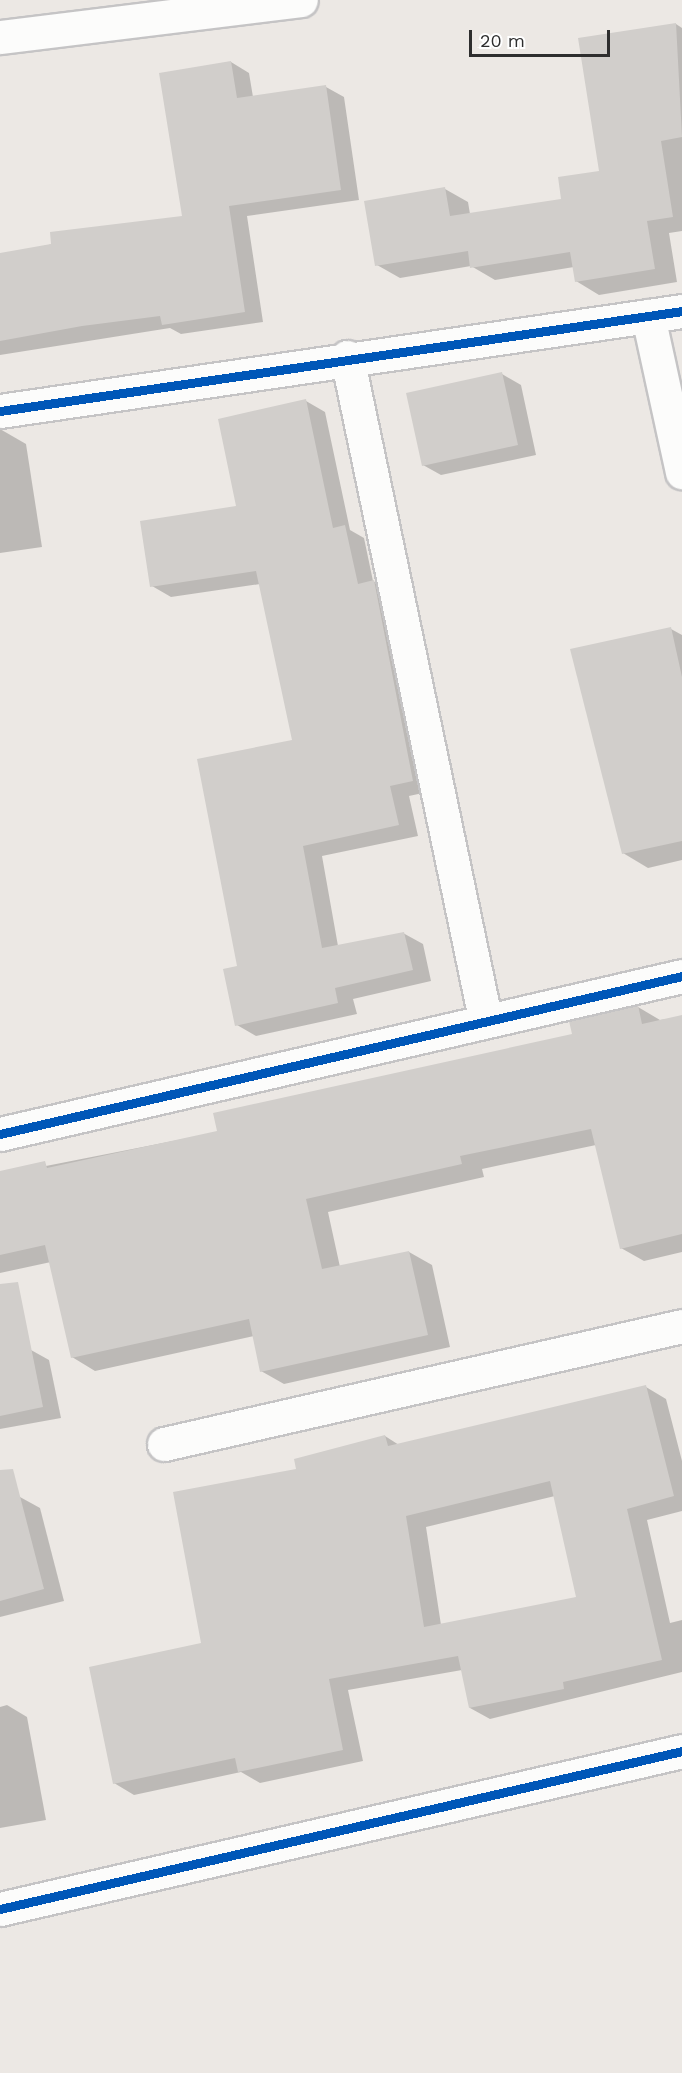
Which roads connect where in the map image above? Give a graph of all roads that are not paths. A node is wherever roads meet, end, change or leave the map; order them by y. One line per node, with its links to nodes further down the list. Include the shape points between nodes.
1 (301, 0): 2 (street)
2 (0, 37)
3 (682, 311): 4 (street)
4 (648, 316): 5 (street); 7 (street)
5 (347, 357): 6 (street); 9 (street)
6 (0, 411)
7 (682, 472)
8 (682, 976): 9 (street)
9 (485, 1018): 10 (street)
10 (0, 1134)
11 (682, 1326): 12 (street)
12 (164, 1444)
13 (682, 1751): 14 (street)
14 (0, 1909)

